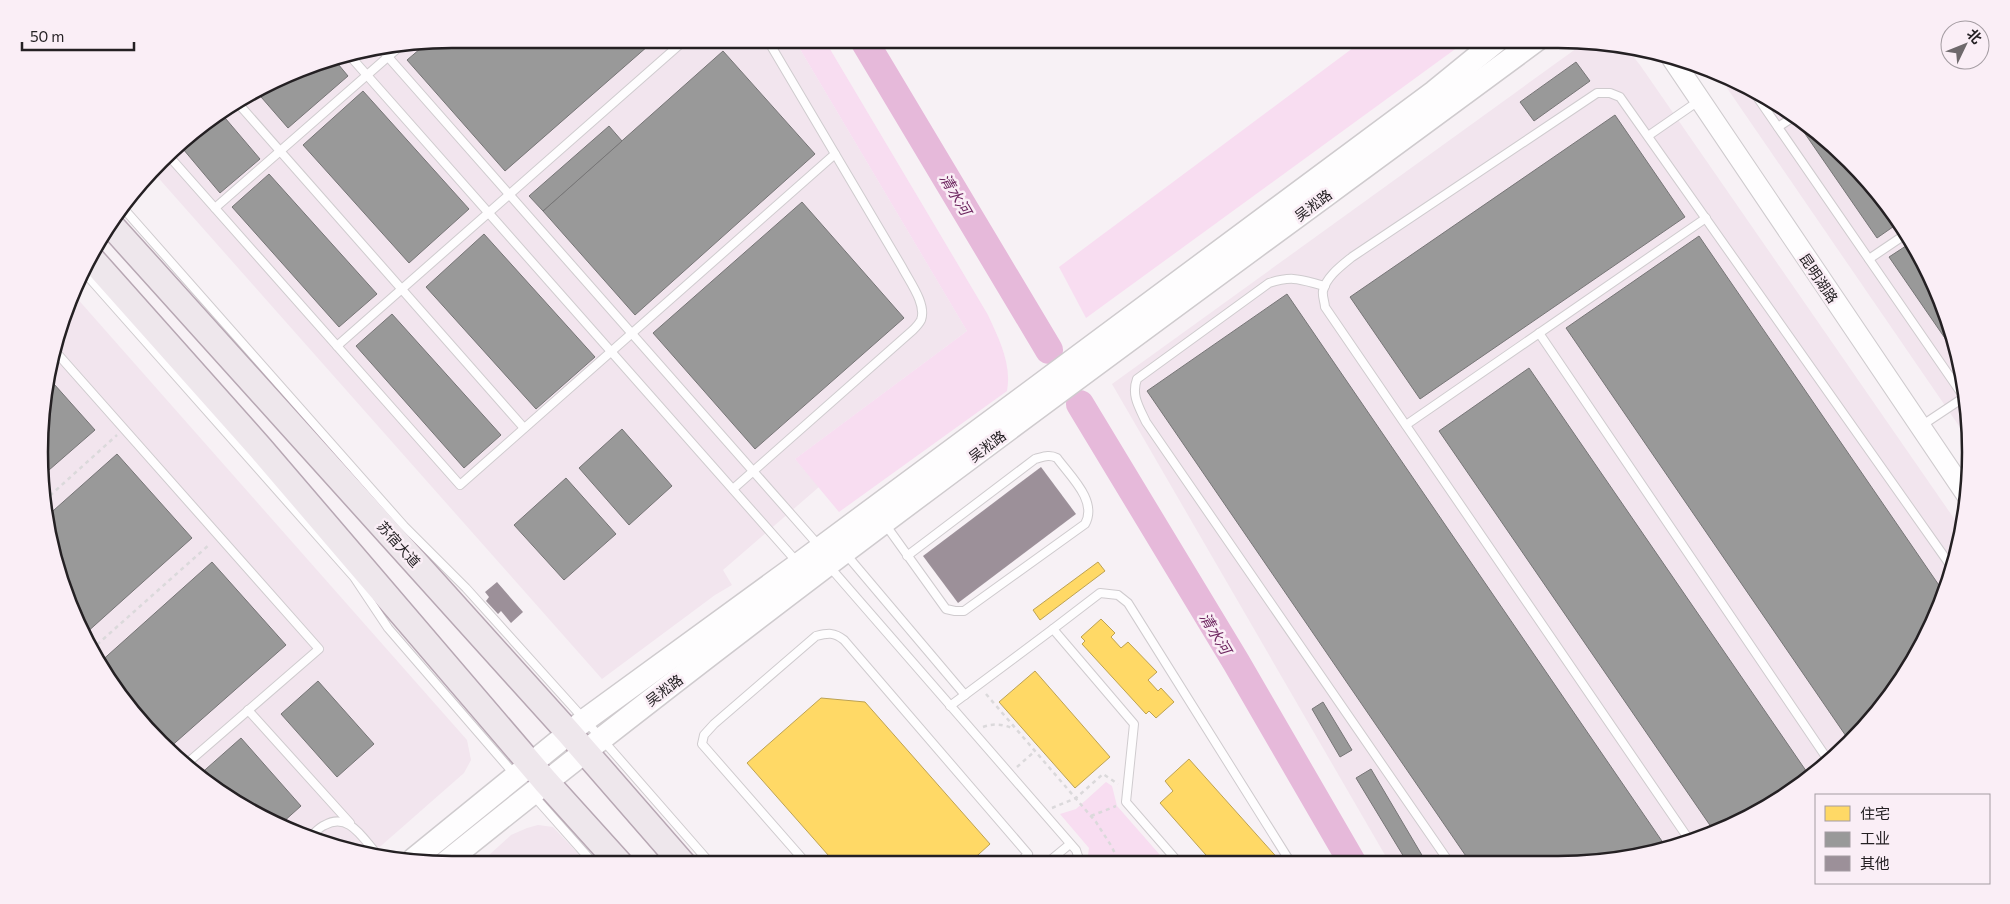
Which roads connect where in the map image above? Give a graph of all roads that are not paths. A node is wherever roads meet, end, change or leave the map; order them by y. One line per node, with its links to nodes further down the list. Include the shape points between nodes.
1 (676, 48): 20 (lane)
2 (772, 48): 18 (lane)
3 (1487, 48): 47 (main road, 吴淞路, via 1434,92)
4 (1526, 48): 45 (main road, 吴淞路)
5 (394, 52): 7 (lane)
6 (385, 53): 7 (lane)
7 (388, 57): 10 (lane); 20 (lane)
8 (353, 60): 10 (lane)
9 (1676, 65): 11 (street, 昆明湖路)
10 (367, 75): 17 (lane); 23 (lane)
11 (1700, 100): 16 (lane); 40 (street, 昆明湖路)
12 (1761, 103): 15 (lane)
13 (241, 107): 17 (lane)
14 (1789, 120): 15 (lane)
15 (1778, 127): 27 (lane)
16 (1648, 136): 24 (lane); 30 (lane, via 1620,97 1596,93 1352,257)
17 (280, 151): 21 (lane); 31 (lane)
18 (835, 154): 32 (lane); 42 (lane, via 920,301 920,322)
19 (172, 160): 21 (lane)
20 (509, 194): 23 (lane); 32 (lane)
21 (215, 208): 34 (lane)
22 (127, 212): 53 (lane, via 404,526 466,588)
23 (489, 213): 31 (lane); 35 (lane)
24 (1706, 218): 33 (lane); 48 (lane)
25 (115, 229): 53 (main road, 苏宿大道)
26 (1901, 238): 27 (lane)
27 (1869, 259): 37 (lane)
28 (95, 263): 56 (main road, via 260,449)
29 (88, 276): 56 (lane, via 354,578 388,628)
30 (1325, 286): 39 (lane, via 1322,292 1326,307); 74 (lane, via 1285,278 1269,283 1137,379 1134,388 1136,401 1151,430)
31 (402, 290): 34 (lane); 41 (lane)
32 (632, 333): 35 (lane); 42 (lane)
33 (1539, 333): 39 (lane); 54 (lane)
34 (337, 346): 41 (lane, via 460,485)
35 (611, 351): 41 (lane); 44 (lane)
36 (59, 356): 52 (lane, via 319,649)
37 (1957, 387)
38 (1959, 402): 40 (lane)
39 (1406, 425): 59 (lane)
40 (1920, 427): 43 (street, 昆明湖路)
41 (524, 428)
42 (754, 471): 44 (lane); 47 (lane)
43 (1961, 487)
44 (733, 489): 47 (lane)
45 (884, 523): 46 (lane); 47 (main road, 吴淞路)
46 (907, 556): 46 (lane, via 946,609 964,611 1085,524 1090,509 1086,498 1057,458 1043,456)
47 (823, 558): 50 (lane); 51 (lane); 53 (main road, 吴淞路)
48 (1947, 562)
49 (1053, 629): 50 (lane); 72 (lane, via 1134,724 1126,802); 73 (lane, via 1100,593 1118,595 1128,603)
50 (965, 695): 51 (lane)
51 (950, 706): 60 (lane)
52 (248, 710): 55 (lane); 57 (lane)
53 (585, 735): 56 (main road, 吴淞路); 66 (main road, 苏宿大道); 67 (lane)
54 (1825, 756)
55 (190, 760)
56 (529, 781): 62 (main road, 吴淞路); 63 (main road, 吴淞路); 64 (lane); 65 (main road)
57 (350, 823): 58 (lane, via 338,821 324,825); 61 (lane)
58 (315, 833)
59 (1686, 836)
60 (1070, 844): 70 (lane); 71 (lane)
61 (372, 849)
62 (419, 855)
63 (452, 856)
64 (588, 856)
65 (612, 856)
66 (678, 856)
67 (703, 856)
68 (800, 856): 69 (lane, via 702,744 704,734 714,724 816,636 828,633 837,634 844,640 1028,854)
69 (1026, 856)
70 (1056, 856)
71 (1078, 856)
72 (1174, 856)
73 (1287, 856)
74 (1445, 856)

